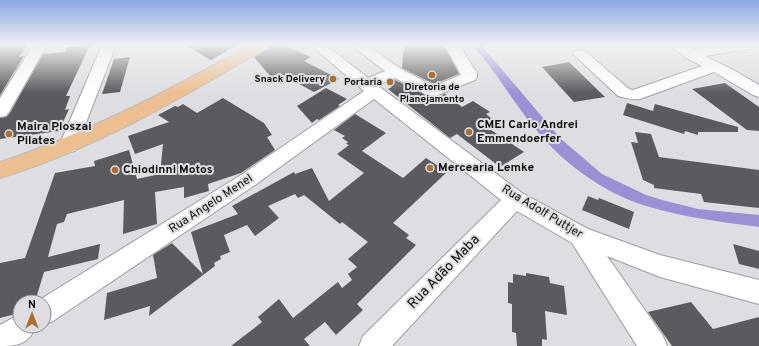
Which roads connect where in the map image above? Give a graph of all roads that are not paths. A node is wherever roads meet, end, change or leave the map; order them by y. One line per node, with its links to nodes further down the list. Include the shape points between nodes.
1 (30, 61): 13 (street)
2 (102, 61): 14 (street)
3 (232, 61): 14 (main road, via 147,109)
4 (338, 61): 11 (street, Rua Adolf Puttjer)
5 (381, 61): 10 (street)
6 (462, 61): 10 (street, via 470,73 469,77 433,92)
7 (588, 61): 9 (street, via 624,93 634,95)
8 (705, 61): 9 (street)
9 (715, 66): 12 (street)
10 (396, 72): 11 (street, Rua Angelo Menel)
11 (370, 88): 16 (street, Rua Adolf Puttjer); 19 (street, Rua Angelo Menel, via 248,180)
12 (759, 92)
13 (0, 112)
14 (68, 146): 15 (main road)
15 (0, 170)
16 (515, 199): 17 (street, Rua Adolf Puttjer); 22 (street, Rua Adão Maba)
17 (580, 236): 18 (street, Rua Adolf Puttjer, via 660,266); 23 (street)
18 (759, 292)
19 (52, 307)
20 (12, 333): 21 (street)
21 (0, 341)
22 (373, 346)
23 (653, 346)

